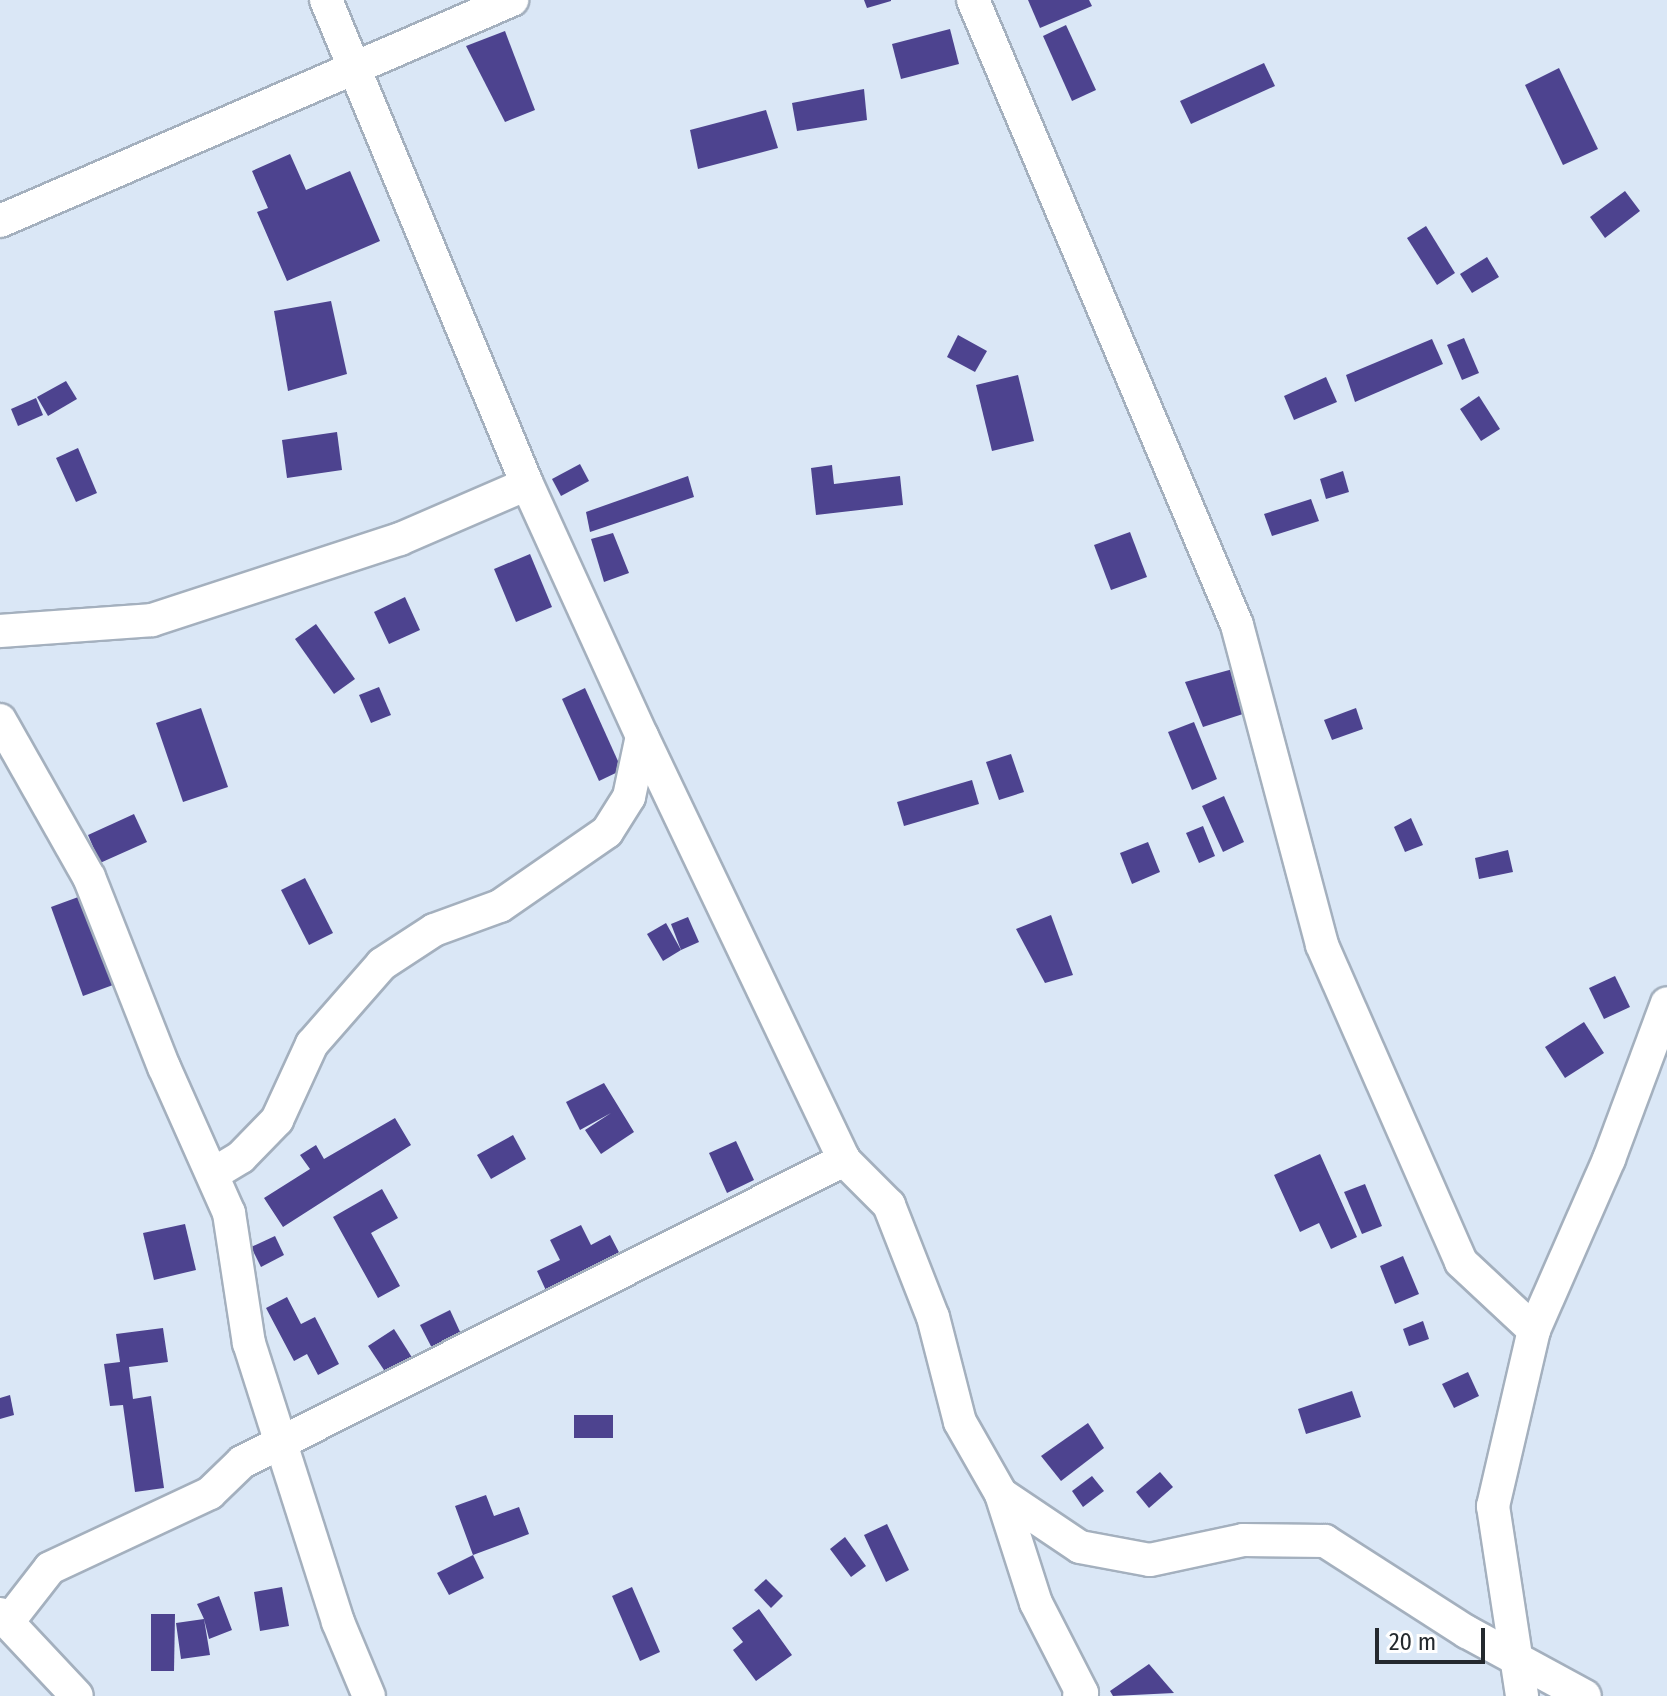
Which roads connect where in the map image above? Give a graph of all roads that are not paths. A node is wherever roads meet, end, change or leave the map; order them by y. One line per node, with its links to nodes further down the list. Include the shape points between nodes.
1 (326, 0): 4 (street)
2 (512, 0): 4 (street)
3 (973, 0): 13 (street, via 1237,625 1322,945 1461,1262)
4 (353, 67): 5 (street); 6 (street)
5 (0, 221)
6 (527, 484): 7 (street, via 400,539 152,620); 9 (street)
7 (0, 631)
8 (0, 720): 12 (street, via 89,877)
9 (642, 736): 11 (street); 12 (street, via 629,797 607,832 500,906 434,930 382,964 312,1044 277,1120 241,1157)
10 (1667, 1003): 13 (street, via 1609,1159)
11 (844, 1160): 14 (street); 15 (street, via 889,1205 933,1317 960,1422)
12 (213, 1174): 14 (street, via 229,1213 249,1343)
13 (1534, 1330): 17 (street, via 1493,1506)
14 (280, 1446): 16 (street, via 242,1462 210,1493 50,1568); 19 (street, via 338,1622)
15 (1001, 1494): 17 (street, via 1080,1547 1150,1560 1243,1540 1325,1541); 20 (street, via 1036,1603)
16 (4, 1618): 18 (street)
17 (1520, 1660): 21 (street); 22 (street)
18 (77, 1696)
19 (369, 1696)
20 (1079, 1696)
21 (1522, 1696)
22 (1585, 1696)

